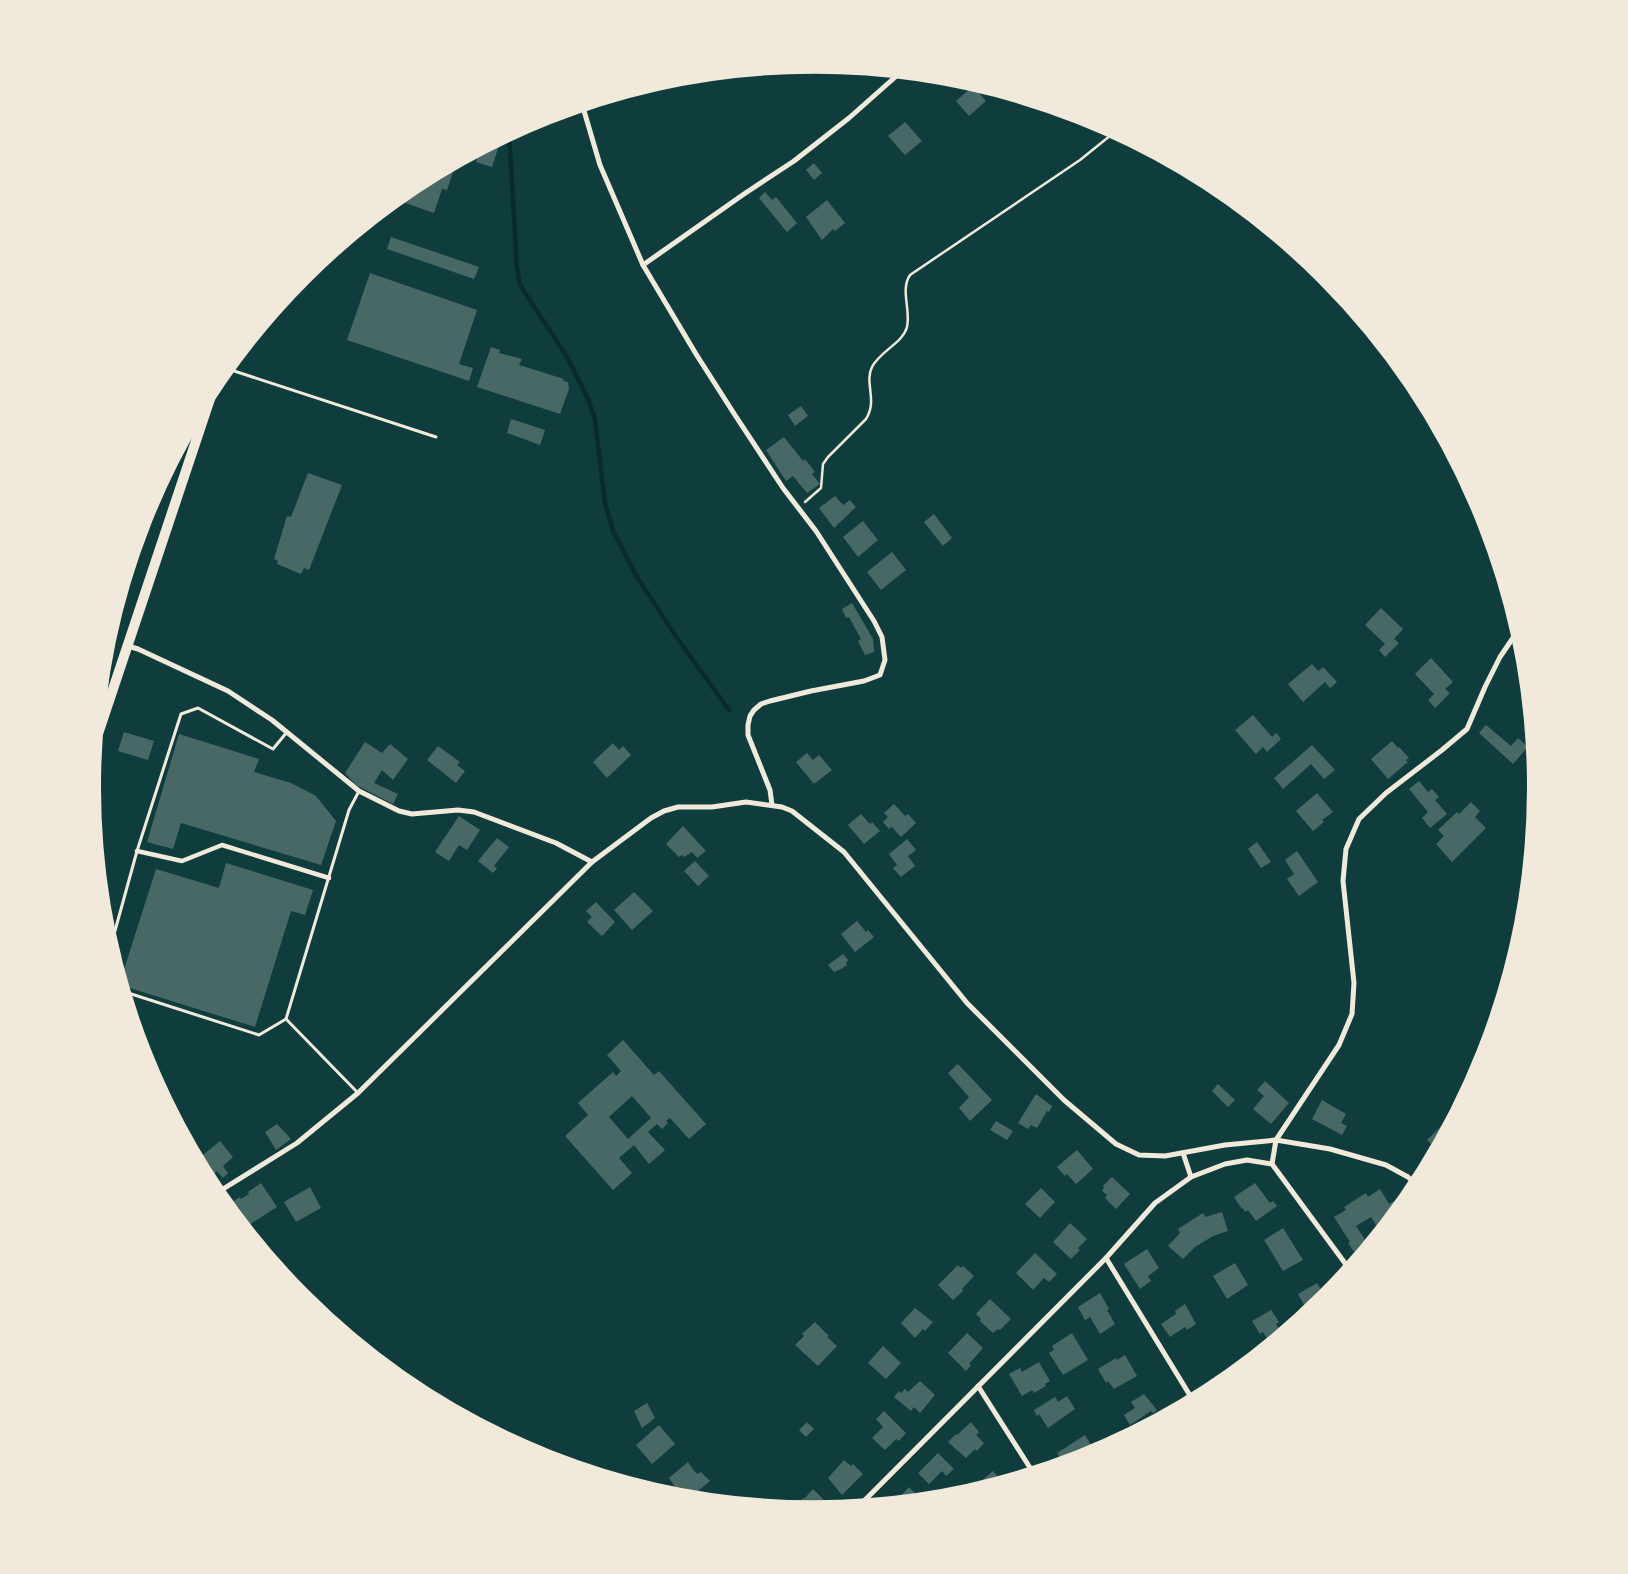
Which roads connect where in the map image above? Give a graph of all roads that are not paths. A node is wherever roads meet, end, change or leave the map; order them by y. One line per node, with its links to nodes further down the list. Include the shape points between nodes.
1 (896, 76): 3 (street, via 794,161)
2 (584, 109): 3 (street, via 600,164)
3 (643, 265): 12 (street, via 701,362 783,488 816,530 882,637 885,660 880,675 864,682 770,701 761,704 750,716 748,735 770,790)
4 (232, 370): 6 (lane)
5 (207, 408): 8 (main road)
6 (436, 437)
7 (1514, 637): 20 (street, via 1485,687 1467,728 1359,819 1346,849 1343,881 1354,983 1352,1014 1339,1045)
8 (128, 646): 9 (main road); 10 (street, via 228,691)
9 (101, 725)
10 (287, 732): 11 (street); 13 (lane, via 273,749 198,708 181,714)
11 (359, 791): 14 (street, via 399,812 474,812 556,843); 15 (lane, via 349,810)
12 (772, 805): 14 (street, via 746,802 664,811); 21 (street, via 792,812 844,852 968,1003 1096,1128 1116,1144 1140,1155)
13 (137, 851): 15 (street, via 182,861 222,844); 16 (lane)
14 (592, 862): 19 (street)
15 (329, 878): 18 (lane)
16 (114, 935)
17 (129, 993): 18 (lane, via 259,1035)
18 (286, 1019): 19 (lane)
19 (358, 1094): 25 (street, via 297,1143)
20 (1276, 1140): 21 (street); 22 (street); 24 (street, via 1330,1149 1386,1165)
21 (1183, 1153): 23 (street)
22 (1272, 1164): 23 (street, via 1247,1160); 27 (street)
23 (1190, 1177): 26 (street, via 1155,1203)
24 (1412, 1180)
25 (222, 1190)
26 (1106, 1258): 28 (street); 29 (street)
27 (1346, 1265)
28 (978, 1386): 30 (street); 31 (street)
29 (1190, 1396)
30 (1031, 1469)
31 (864, 1501)

